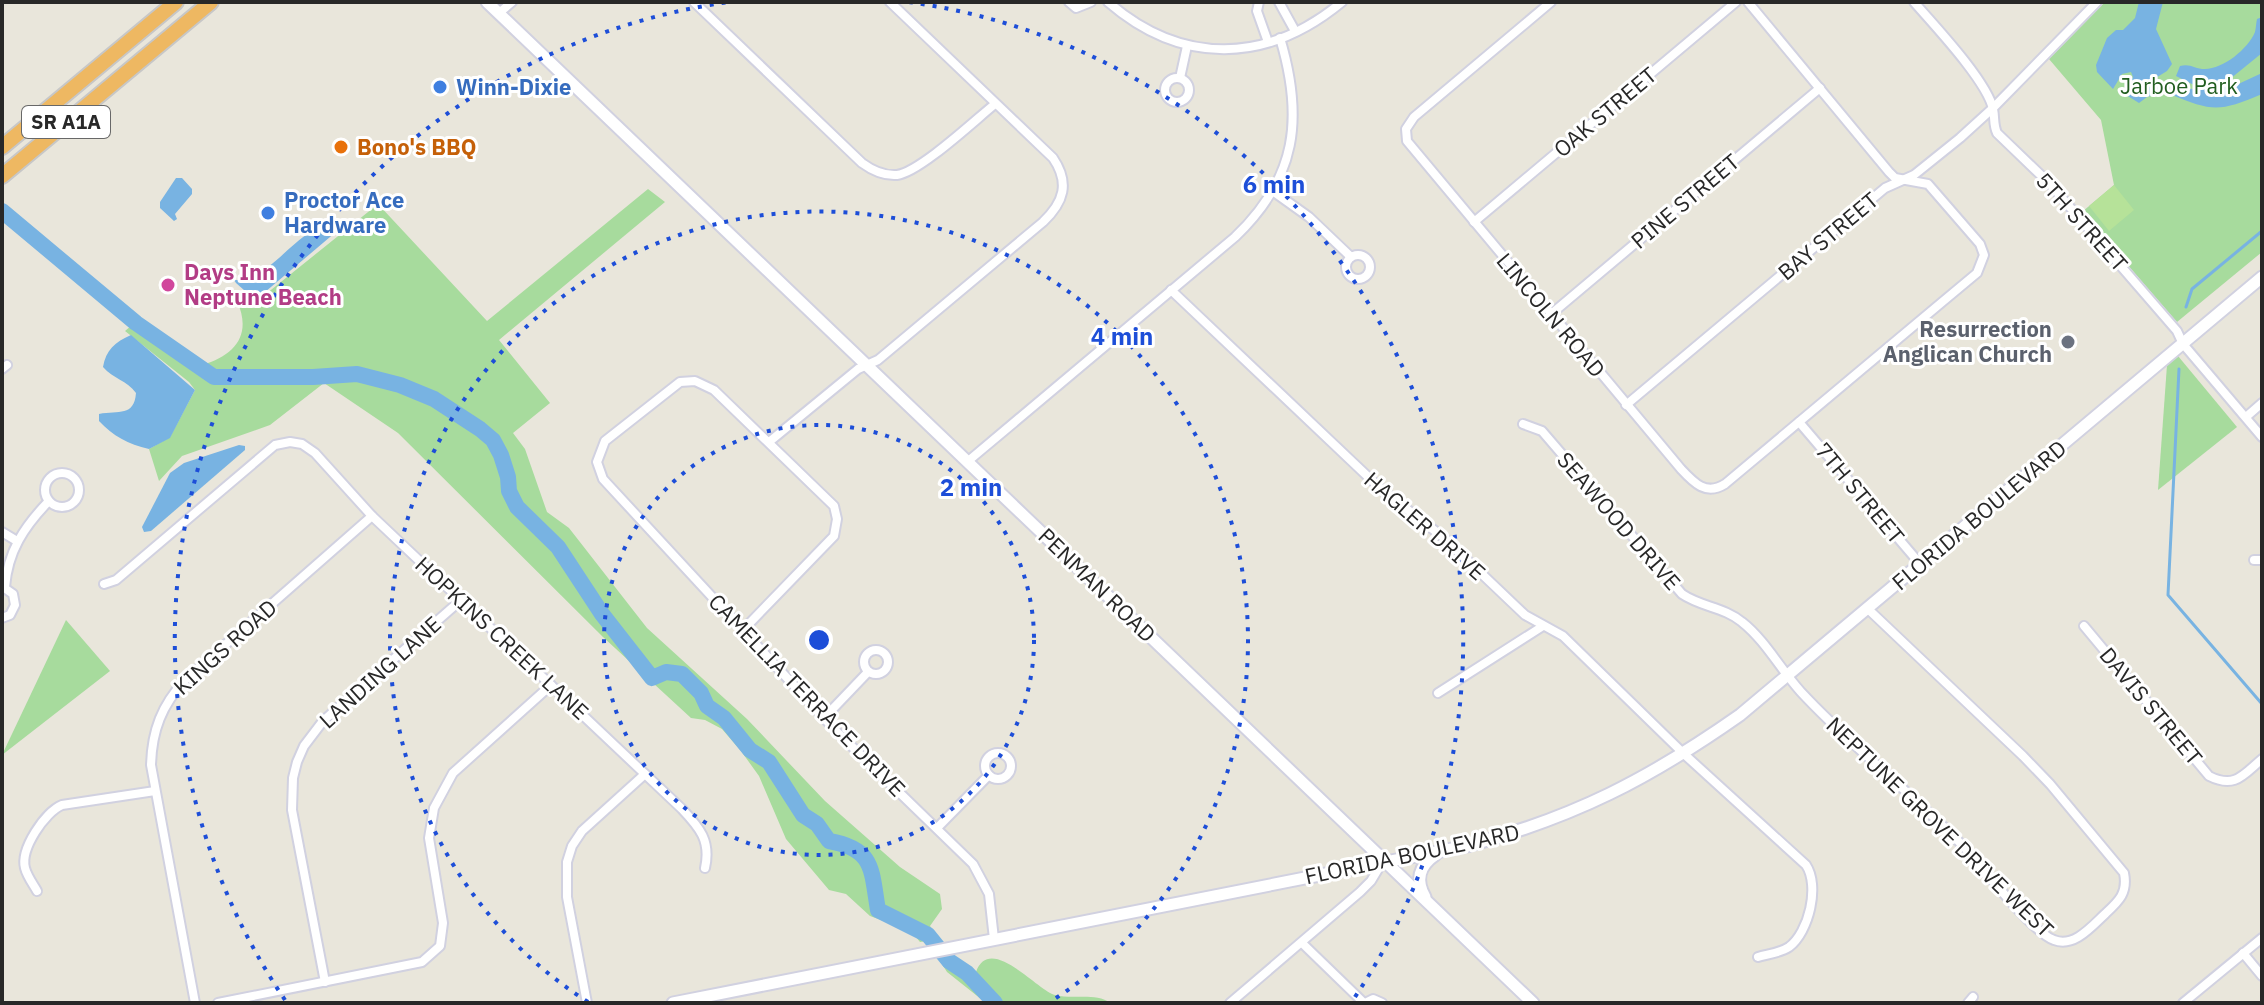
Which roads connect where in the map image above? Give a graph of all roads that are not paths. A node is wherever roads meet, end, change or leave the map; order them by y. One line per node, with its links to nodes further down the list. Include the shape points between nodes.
1 (176, 2): 27 (highway, SR A1A)
2 (211, 2): 28 (highway, SR A1A)
3 (487, 2): 18 (street, PENMAN ROAD)
4 (512, 2): 18 (street)
5 (694, 2): 25 (street, via 862,163 879,173 908,173)
6 (890, 2): 25 (street)
7 (1069, 2): 8 (street, via 1076,8)
8 (1091, 2)
9 (1108, 2): 22 (street, via 1149,32)
10 (1259, 2): 21 (street)
11 (1279, 2): 19 (street)
12 (1342, 2): 19 (street)
13 (1551, 2): 31 (street, LINCOLN ROAD, via 1406,129 1412,149)
14 (1736, 2): 31 (street, OAK STREET)
15 (1748, 2): 24 (street)
16 (2097, 2): 26 (street, BAY STREET)
17 (1917, 3): 26 (street, 5TH STREET, via 1972,71)
18 (499, 13): 37 (street, PENMAN ROAD)
19 (1295, 31): 20 (street)
20 (1280, 38): 21 (street); 30 (street, via 1290,74 1293,117)
21 (1268, 42): 22 (street, via 1222,49)
22 (1187, 46): 23 (street)
23 (1180, 78)
24 (1820, 88): 29 (street, via 1889,172); 35 (street, PINE STREET)
25 (995, 104): 37 (street, via 1053,158 1063,176 1054,211)
26 (1993, 108): 29 (street, BAY STREET); 36 (street, 5TH STREET, via 1997,133 2119,262)
27 (2, 147)
28 (2, 176)
29 (1904, 179): 39 (street, BAY STREET, via 1885,188); 41 (street, via 1928,184 1980,244 1984,255 1977,273)
30 (1274, 192): 32 (street); 34 (street, via 1235,237)
31 (1474, 222): 35 (street, LINCOLN ROAD)
32 (1351, 257)
33 (2262, 277): 36 (street, FLORIDA BOULEVARD)
34 (1171, 290): 45 (street); 56 (street, HAGLER DRIVE, via 1382,490)
35 (1550, 315): 39 (street, LINCOLN ROAD)
36 (2183, 344): 40 (street, 5TH STREET); 50 (street, FLORIDA BOULEVARD)
37 (867, 366): 44 (street); 45 (street, PENMAN ROAD)
38 (2262, 403): 40 (street)
39 (1626, 405): 41 (street, LINCOLN ROAD, via 1696,485 1710,489 1725,484)
40 (2246, 417): 43 (street, 5TH STREET)
41 (1799, 422): 50 (street, 7TH STREET)
42 (1523, 424): 60 (street, SEAWOOD DRIVE, via 1542,431 1682,594 1744,622)
43 (2262, 437)
44 (769, 442): 58 (street, via 836,511 834,536); 58 (street, CAMELLIA TERRACE DRIVE, via 714,390 688,381 673,386 624,423 605,441 597,462 609,487)
45 (967, 462): 71 (street, PENMAN ROAD)
46 (48, 502): 46 (street, via 59,508 72,505 79,483 71,474 58,472 48,478); 49 (street)
47 (372, 516): 51 (street, HOPKINS CREEK LANE, via 315,453 302,444 275,445 116,580); 53 (street, HOPKINS CREEK LANE); 68 (street, KINGS ROAD, via 173,693 155,729)
48 (2, 532): 49 (street)
49 (17, 541): 52 (street)
50 (1921, 565): 54 (street, FLORIDA BOULEVARD)
51 (104, 584)
52 (3, 587): 55 (street, via 13,594 15,605)
53 (461, 600): 61 (street, HOPKINS CREEK LANE); 81 (street, LANDING LANE, via 323,721 297,762 292,810)
54 (1868, 609): 60 (street, FLORIDA BOULEVARD); 60 (street, NEPTUNE GROVE DRIVE WEST, via 2023,756 2124,873 2120,900 2079,937 2051,940 2035,926 1963,847)
55 (2, 618)
56 (1543, 626): 62 (street); 64 (street, HAGLER DRIVE, via 1563,636)
57 (2084, 626): 65 (street, DAVIS STREET, via 2209,776 2231,782)
58 (743, 630): 63 (street, CAMELLIA TERRACE DRIVE)
59 (868, 672): 63 (street)
60 (1788, 676): 64 (street, FLORIDA BOULEVARD)
61 (551, 685): 66 (street, HOPKINS CREEK LANE); 81 (street, via 453,773 434,808 429,838 443,923 440,946 422,962)
62 (1438, 693)
63 (824, 718): 69 (street, CAMELLIA TERRACE DRIVE)
64 (1684, 754): 70 (street, FLORIDA BOULEVARD, via 1580,809); 79 (street, HAGLER DRIVE, via 1811,873 1813,894 1798,938 1781,951)
65 (2262, 759)
66 (645, 774): 72 (street, HOPKINS CREEK LANE, via 705,836); 84 (street, via 582,831 567,862 567,897)
67 (989, 775): 69 (street)
68 (155, 791): 73 (street, via 52,810 25,855 24,868); 82 (street, KINGS ROAD)
69 (938, 827): 76 (street, CAMELLIA TERRACE DRIVE, via 979,872 989,894)
70 (1441, 851): 71 (street, FLORIDA BOULEVARD); 74 (street, via 1419,874 1419,887)
71 (1383, 861): 74 (street, PENMAN ROAD); 76 (street, FLORIDA BOULEVARD); 77 (street, via 1371,881)
72 (705, 868)
73 (37, 891)
74 (1432, 907): 89 (street, PENMAN ROAD)
75 (2262, 938): 78 (street)
76 (994, 939): 85 (street, FLORIDA BOULEVARD)
77 (1302, 943): 86 (street); 87 (street)
78 (2243, 953): 80 (street); 90 (street)
79 (1758, 957)
80 (2262, 976)
81 (325, 982): 83 (street)
82 (195, 1003)
83 (218, 1003)
84 (587, 1003)
85 (673, 1003)
86 (1230, 1003)
87 (1365, 1003): 88 (street)
88 (1382, 1003)
89 (1533, 1003)
90 (2183, 1003)

